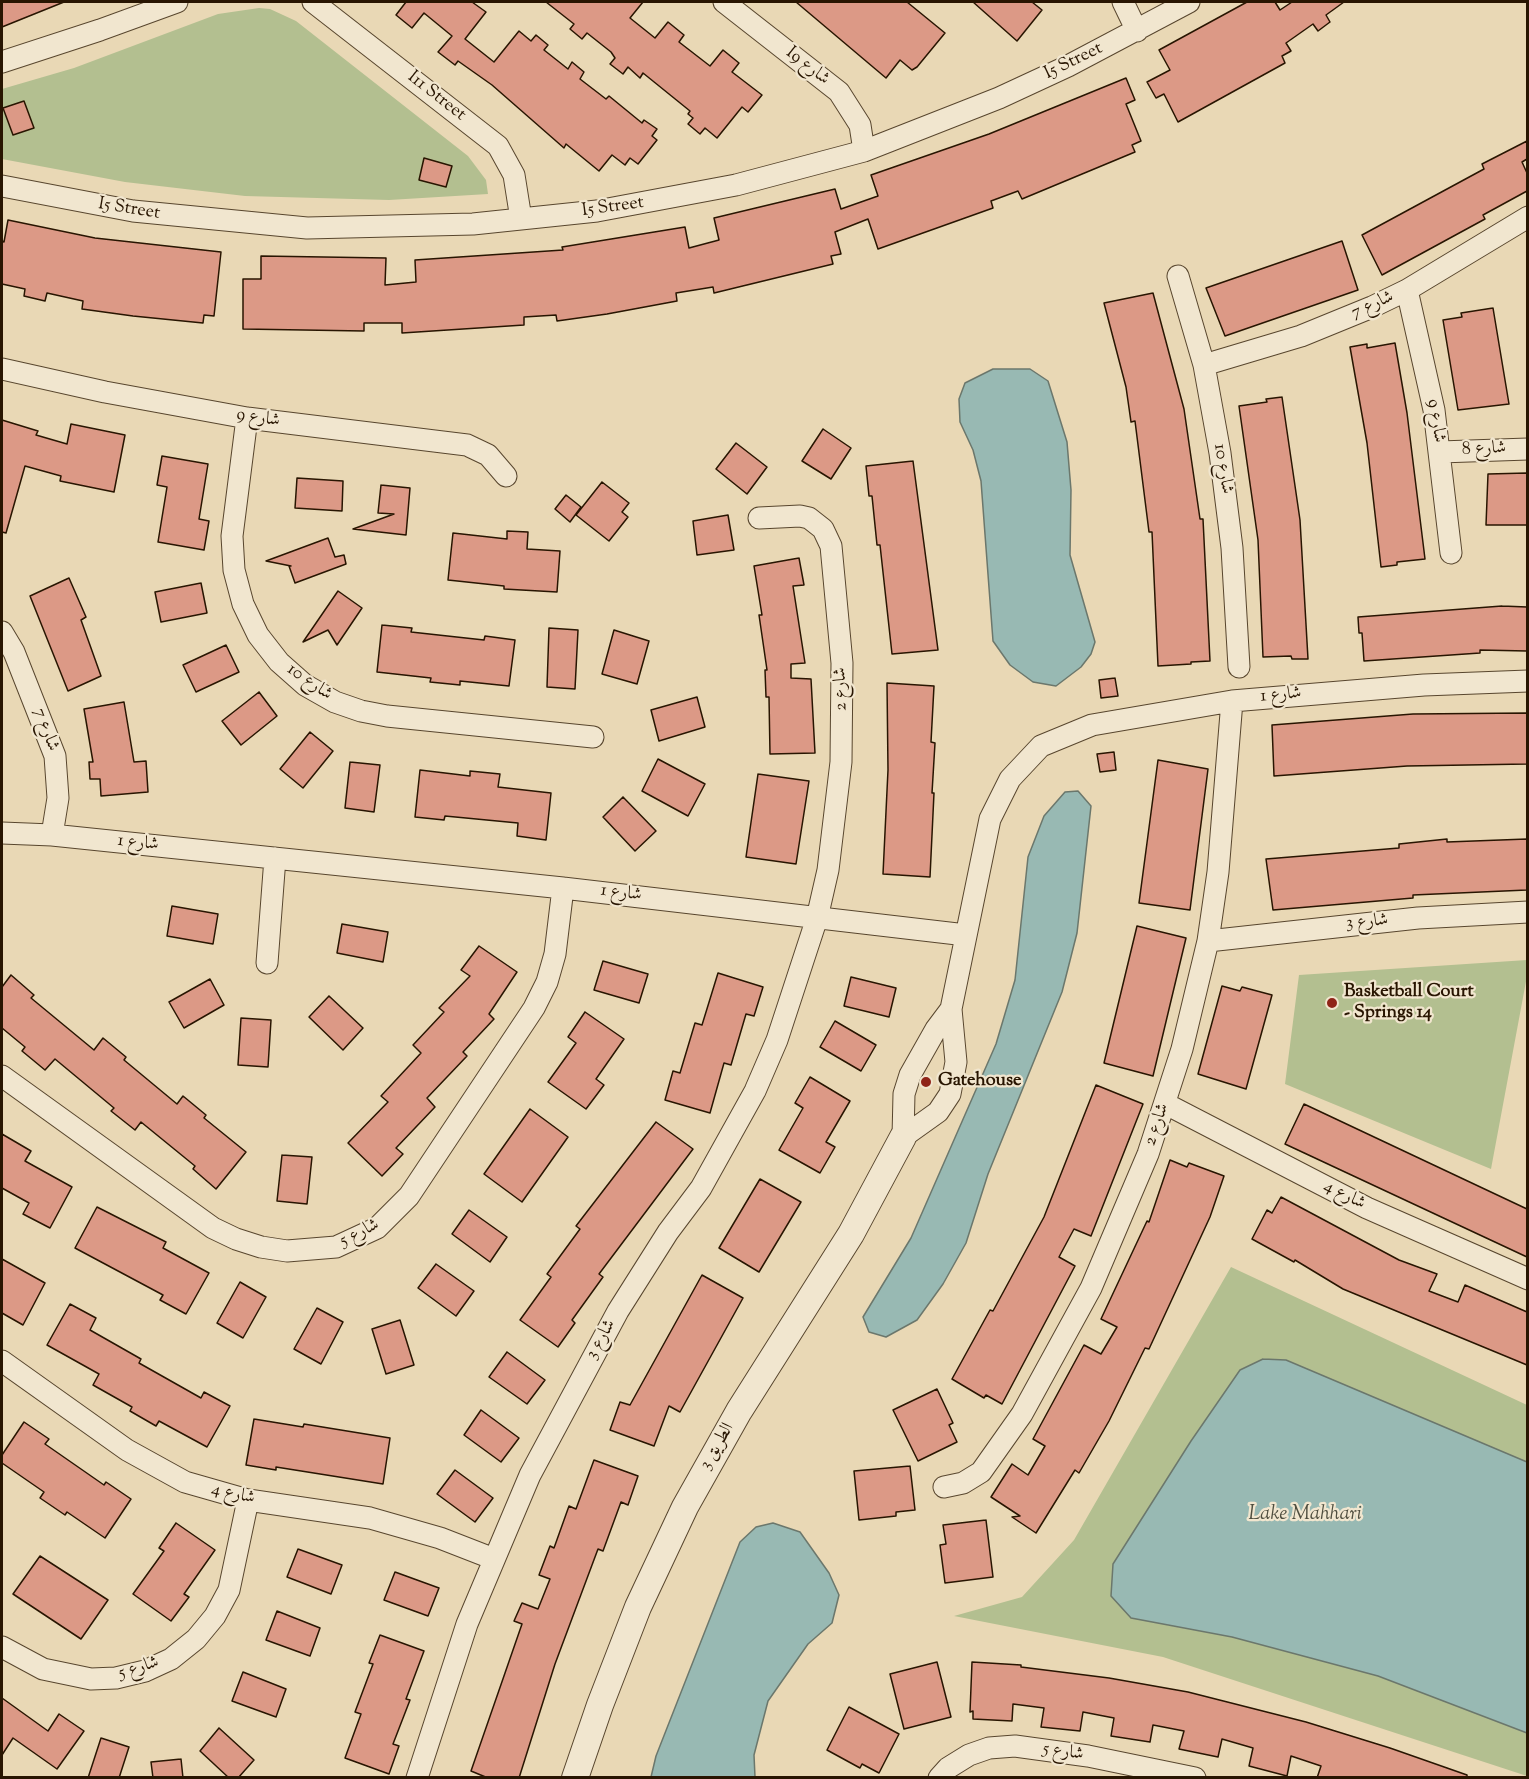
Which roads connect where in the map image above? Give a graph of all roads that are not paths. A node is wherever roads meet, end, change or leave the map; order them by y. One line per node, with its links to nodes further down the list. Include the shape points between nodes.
1 (177, 2): 7 (street)
2 (313, 2): 11 (street, I11 Street, via 498,146 514,175)
3 (724, 2): 8 (street, I9 شارع, via 839,92 860,125)
4 (1123, 2): 6 (street)
5 (1189, 2): 6 (street, I5 Street)
6 (1137, 32): 8 (street, I5 Street, via 999,98)
7 (2, 62)
8 (864, 151): 11 (street, I5 Street, via 667,200)
9 (2, 186): 11 (street, I5 Street, via 133,212 307,228)
10 (1527, 217): 13 (street, شارع 7)
11 (521, 219)
12 (1178, 276): 14 (street, شارع 10)
13 (1407, 290): 14 (street, شارع 7, via 1301,336); 18 (street, شارع 9, via 1427,370)
14 (1204, 364): 23 (street, شارع 10, via 1227,500)
15 (2, 369): 16 (street, شارع 9)
16 (247, 418): 19 (street, شارع 9, via 467,446 488,455); 26 (street, شارع 10, via 232,536 234,570 243,604 258,635 279,662 305,685 361,711)
17 (1527, 449): 18 (street, شارع 8)
18 (1440, 452): 21 (street, شارع 9)
19 (506, 476)
20 (759, 518): 32 (street, شارع 2, via 809,518 823,529 831,546 842,672 841,762 833,841)
21 (1451, 553)
22 (2, 632): 28 (street, شارع 7, via 14,652 55,756 58,798)
23 (1239, 667)
24 (1527, 681): 25 (street, شارع 1)
25 (1232, 701): 33 (street, شارع 1, via 1092,725 1041,746 1010,778 994,808); 34 (street, شارع 2, via 1218,872)
26 (593, 737)
27 (2, 832): 28 (street, شارع 1)
28 (52, 835): 29 (street, شارع 1)
29 (274, 858): 30 (street, شارع 1); 35 (street)
30 (563, 888): 32 (street, شارع 1); 37 (street, شارع 5, via 555,954 534,1008 409,1196 377,1228 336,1247 287,1251 261,1247 213,1228)
31 (1527, 912): 34 (street, شارع 3, via 1418,918)
32 (817, 918): 33 (street, شارع 1); 44 (street, شارع 3, via 777,1040 755,1091 724,1150 618,1311 572,1392)
33 (966, 935): 36 (street)
34 (1208, 940): 38 (street, شارع 2)
35 (267, 963)
36 (951, 1009): 39 (street, 3 الطريق, via 910,1075 904,1094); 39 (street, 3 الطريق, via 956,1062 950,1094 938,1112)
37 (2, 1076)
38 (1166, 1104): 40 (street, شارع 4, via 1367,1208); 42 (street, شارع 2, via 1111,1246 1047,1372 989,1464 972,1478)
39 (903, 1137): 47 (street, 3 الطريق, via 851,1234 751,1391 685,1507 638,1607)
40 (1527, 1279)
41 (2, 1361): 43 (street, شارع 4, via 155,1468 206,1489)
42 (944, 1487)
43 (248, 1500): 44 (street, شارع 4, via 370,1518); 45 (street, شارع 5, via 229,1590 196,1639 171,1659 145,1671 91,1679 43,1669)
44 (494, 1559): 46 (street, شارع 3, via 445,1687)
45 (2, 1647)
46 (417, 1778)
47 (575, 1778)
48 (939, 1778): 49 (street, شارع 5, via 969,1755 988,1748 1016,1746)
49 (1195, 1778)

